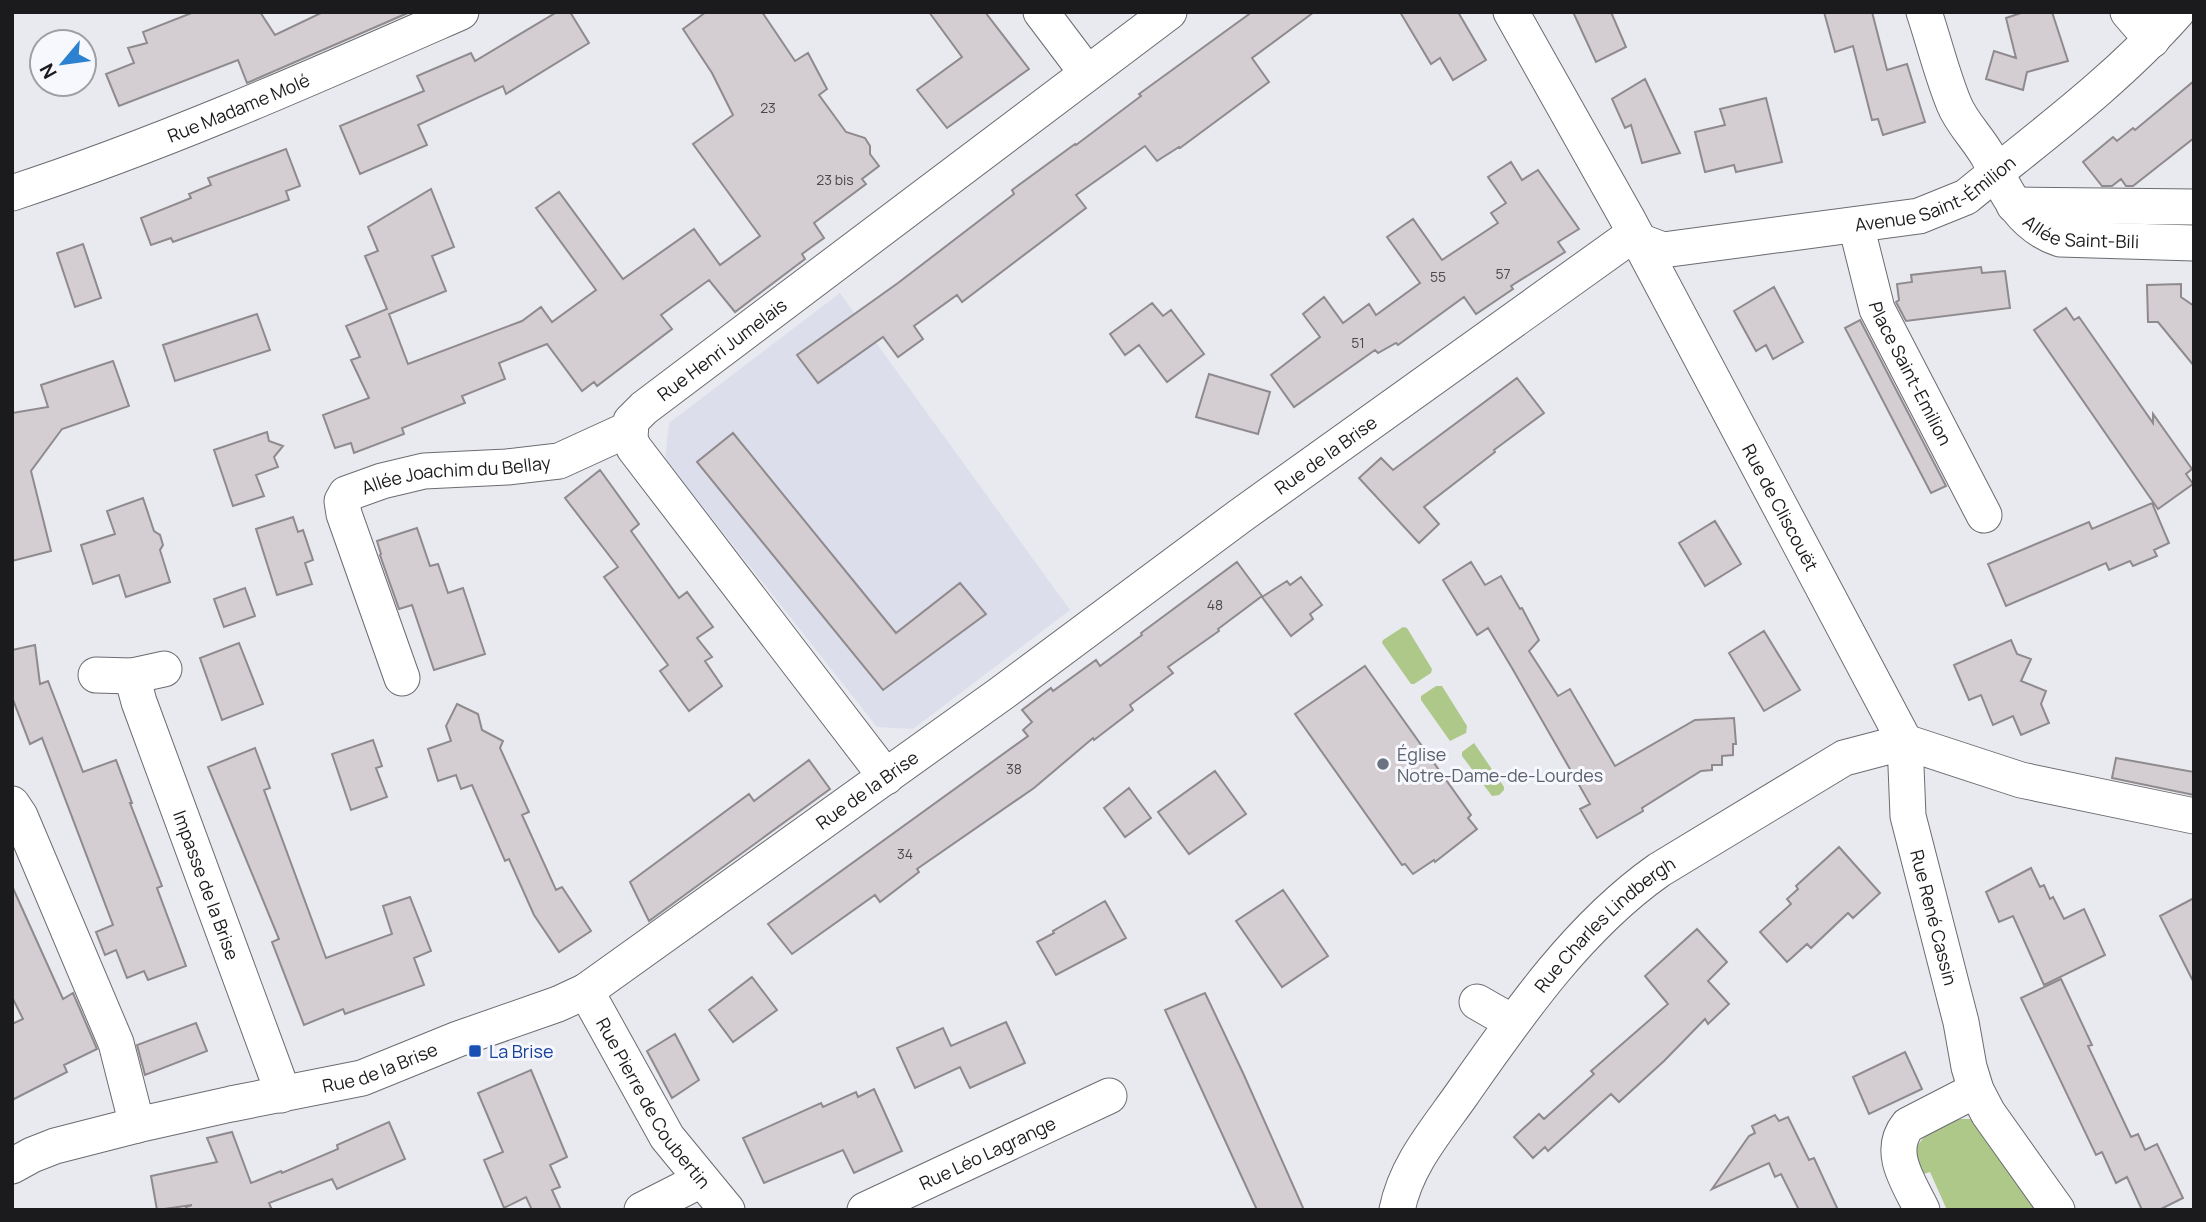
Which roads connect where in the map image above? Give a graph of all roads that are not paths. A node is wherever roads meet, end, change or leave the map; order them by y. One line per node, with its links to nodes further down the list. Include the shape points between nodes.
1 (461, 12): 11 (street, Rue Madame Molé, via 284,89)
2 (1041, 12): 9 (street)
3 (1168, 12): 9 (street, Rue Henri Jumelais)
4 (1511, 12): 15 (street, Rue de Cliscouët)
5 (1924, 12): 10 (street, Allée Saint-Bili, via 1954,105)
6 (2128, 12): 8 (street)
7 (2177, 12): 8 (street, Avenue Saint-Émilion)
8 (2152, 40): 10 (street, Avenue Saint-Émilion)
9 (1087, 73): 17 (street, Rue Henri Jumelais, via 644,408)
10 (1995, 173): 12 (street, Allée Saint-Bili); 14 (street, Avenue Saint-Émilion, via 1966,197 1919,216)
11 (12, 193)
12 (2014, 205): 13 (street); 16 (street, Allée Saint-Bili, via 2031,225 2060,239)
13 (2194, 207)
14 (1856, 225): 15 (street, Avenue Saint-Émilion, via 1663,250); 18 (street, Place Saint-Emilion, via 1877,309)
15 (1639, 241): 21 (street, Rue de Cliscouët); 22 (street, Rue de la Brise, via 1614,248 1319,473)
16 (2194, 243)
17 (629, 429): 20 (street, Allée Joachim du Bellay, via 559,461 424,471 346,494 344,514); 22 (street, via 644,461)
18 (1984, 515)
19 (96, 675): 29 (street, Impasse de la Brise, via 148,673 139,702)
20 (402, 678)
21 (1905, 742): 24 (street, via 2021,780); 27 (street, Rue Charles Lindbergh, via 1844,758 1631,890 1598,920); 28 (street, Rue René Cassin, via 1908,816)
22 (886, 777): 25 (street, Rue de la Brise)
23 (12, 804): 31 (street, via 116,1043)
24 (2194, 816)
25 (586, 992): 29 (street, Rue de la Brise, via 362,1078); 33 (street, Rue Pierre de Coubertin, via 667,1137)
26 (1477, 1002): 27 (street)
27 (1512, 1022): 37 (street, Rue Charles Lindbergh, via 1406,1175)
28 (1976, 1090): 38 (street, via 1908,1125 1900,1134 1901,1166); 39 (street, Rue René Cassin)
29 (281, 1095): 31 (street, Rue de la Brise)
30 (1109, 1096): 36 (street, Rue Léo Lagrange)
31 (136, 1125): 32 (street, Rue de la Brise, via 55,1146)
32 (12, 1166)
33 (701, 1180): 34 (street); 35 (street, Rue Pierre de Coubertin)
34 (642, 1210)
35 (727, 1210)
36 (865, 1210)
37 (1398, 1210)
38 (1922, 1210)
39 (2057, 1210)

